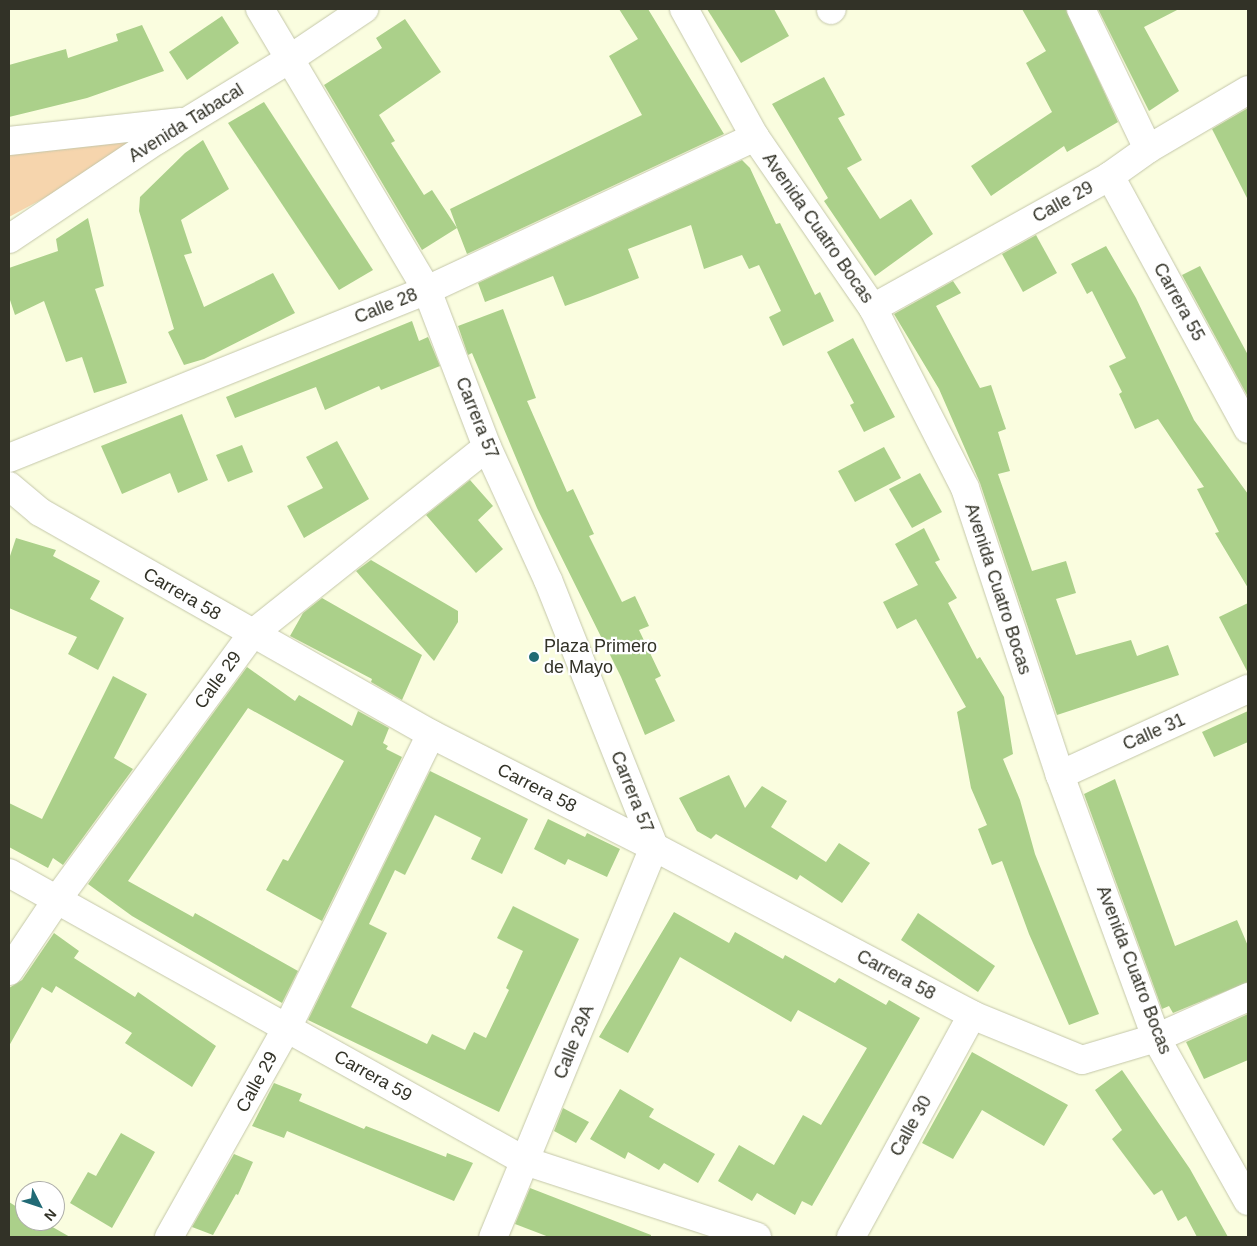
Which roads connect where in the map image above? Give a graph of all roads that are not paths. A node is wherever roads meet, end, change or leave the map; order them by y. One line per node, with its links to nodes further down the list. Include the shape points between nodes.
1 (260, 9): 5 (street, Carrera 57)
2 (364, 9): 5 (street, Avenida Tabacal)
3 (684, 9): 8 (street, Avenida Cuatro Bocas)
4 (1081, 9): 10 (street)
5 (288, 60): 7 (street, Avenida Tabacal); 13 (street, Carrera 57)
6 (1248, 90): 10 (street, Calle 29)
7 (188, 121): 9 (street); 12 (street, Avenida Tabacal)
8 (755, 137): 13 (street, Calle 28); 14 (street, Avenida Cuatro Bocas)
9 (9, 140)
10 (1148, 149): 11 (street, Calle 29)
11 (1110, 176): 14 (street, Calle 29); 15 (street, Carrera 55)
12 (9, 239)
13 (427, 290): 16 (street, Carrera 57); 17 (street, Calle 28)
14 (873, 308): 22 (street, Avenida Cuatro Bocas, via 965,488)
15 (1248, 429)
16 (487, 447): 19 (street, Calle 29); 23 (street, Carrera 57, via 548,580)
17 (9, 458)
18 (9, 486): 19 (street, Carrera 58, via 40,512)
19 (252, 634): 21 (street, Carrera 58); 25 (street, Calle 29)
20 (1248, 689): 22 (street, Calle 31)
21 (431, 734): 23 (street, Carrera 58); 29 (street, Calle 29)
22 (1060, 775): 30 (street, Avenida Cuatro Bocas)
23 (654, 847): 28 (street, Carrera 58); 31 (street, Calle 29A)
24 (9, 872): 25 (street, Carrera 59)
25 (56, 901): 26 (street, Calle 29); 29 (street, Carrera 59)
26 (9, 971)
27 (1248, 997): 30 (street)
28 (972, 1015): 30 (street, Carrera 58, via 1082,1060); 36 (street, Calle 30)
29 (287, 1028): 31 (street, Carrera 59); 33 (street, Calle 29)
30 (1156, 1038): 32 (street, Avenida Cuatro Bocas)
31 (526, 1161): 34 (street, Calle 29A); 35 (street, Carrera 59)
32 (1248, 1201)
33 (169, 1237)
34 (493, 1237)
35 (756, 1237)
36 (851, 1237)

